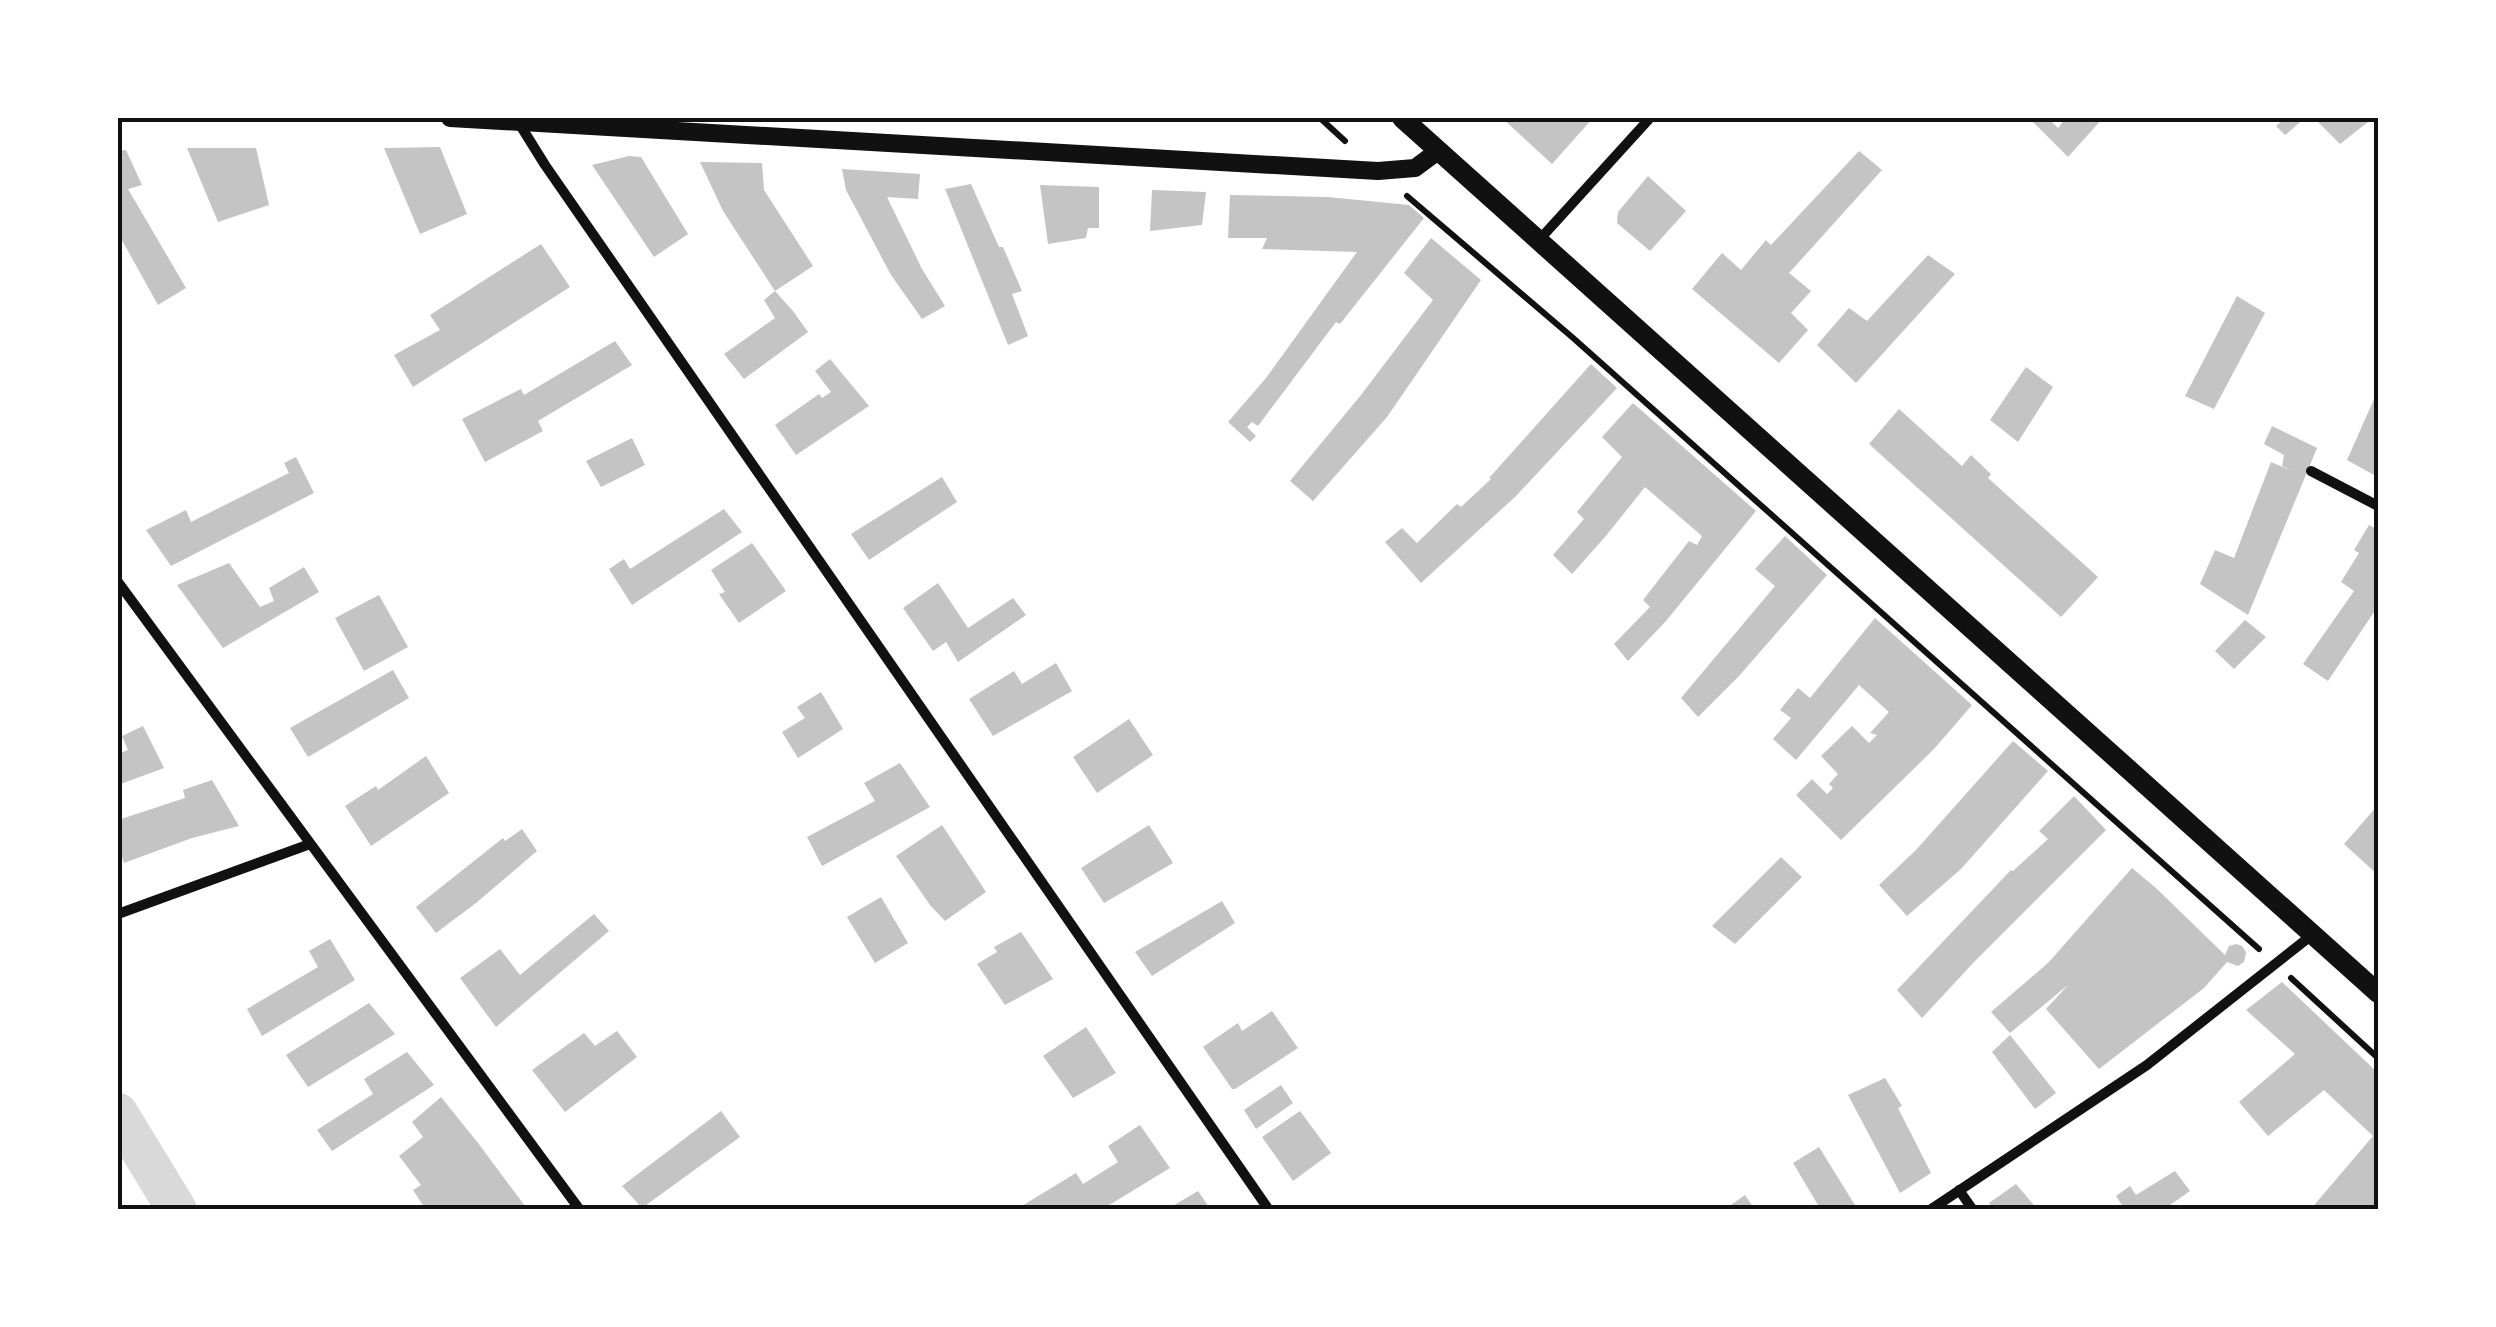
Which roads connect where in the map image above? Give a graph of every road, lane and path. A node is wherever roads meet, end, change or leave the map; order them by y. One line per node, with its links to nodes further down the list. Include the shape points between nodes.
1 (450, 118): 5 (street)
2 (1320, 118): 7 (path)
3 (1402, 118): 6 (main road)
4 (1650, 118): 8 (street)
5 (517, 120): 7 (street); 20 (street)
6 (1438, 151): 7 (street, via 1415,168); 8 (main road)
7 (1378, 171): 15 (path)
8 (1540, 239): 14 (main road)
9 (2312, 471): 10 (street)
10 (2378, 506)
11 (118, 582): 12 (street)
12 (310, 844): 13 (street); 19 (street)
13 (118, 914)
14 (2313, 934): 15 (street); 16 (main road)
15 (2276, 964): 17 (path); 18 (street, via 2147,1065)
16 (2378, 993)
17 (2378, 1058)
18 (1959, 1190): 21 (street); 22 (street)
19 (580, 1210)
20 (1269, 1210)
21 (1930, 1210)
22 (1973, 1210)

